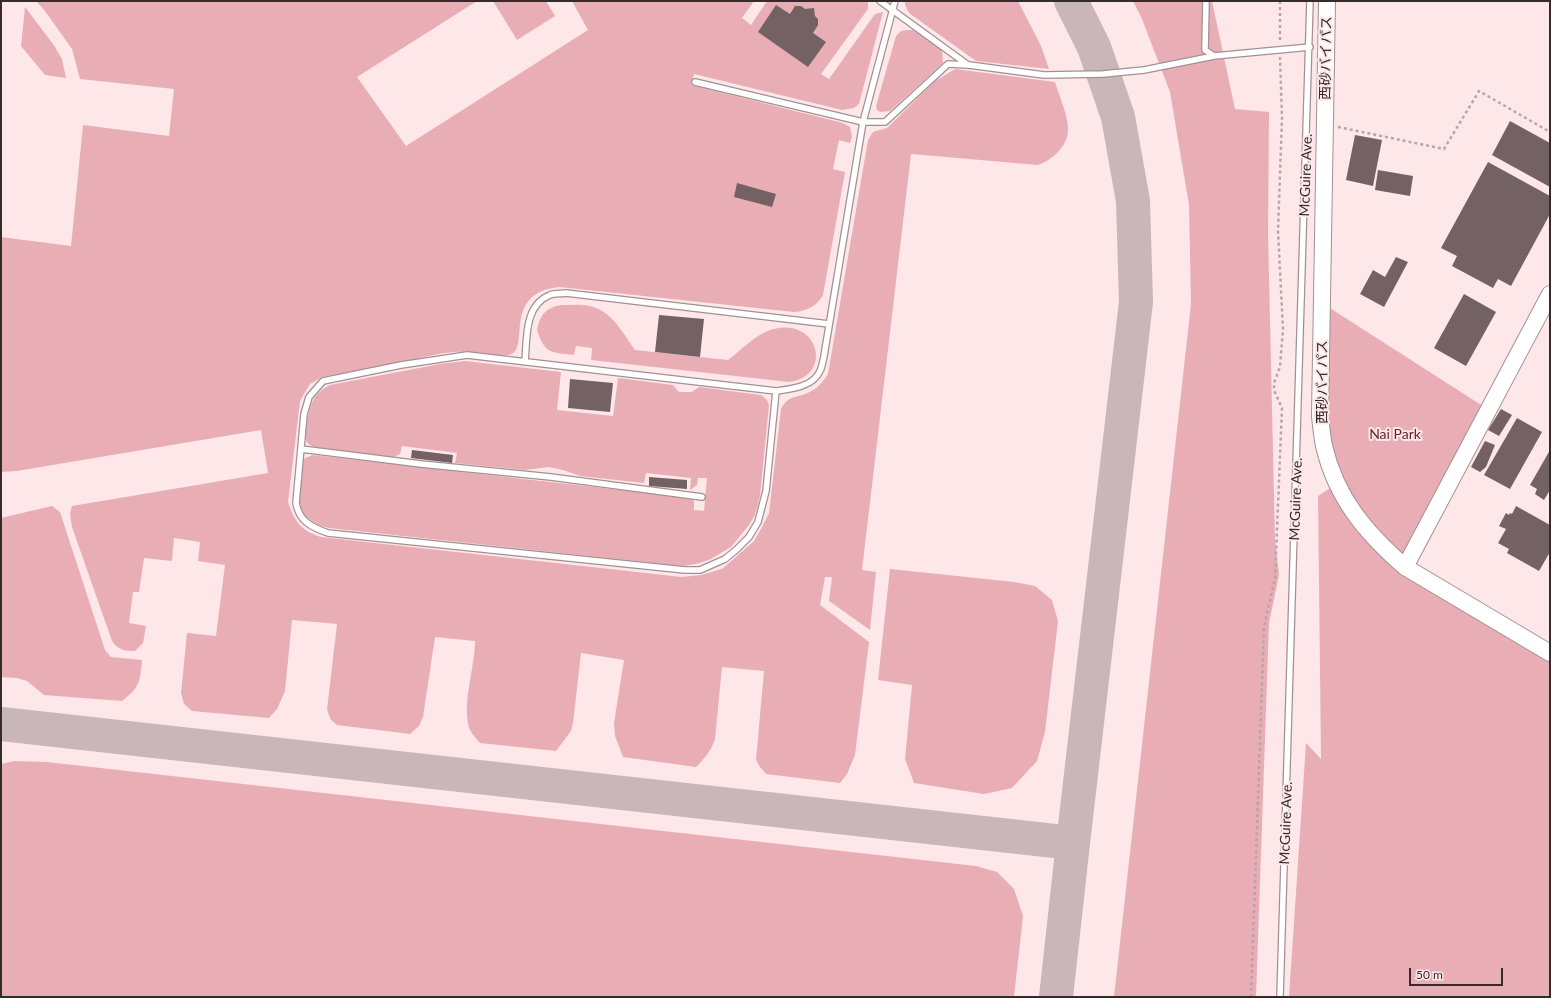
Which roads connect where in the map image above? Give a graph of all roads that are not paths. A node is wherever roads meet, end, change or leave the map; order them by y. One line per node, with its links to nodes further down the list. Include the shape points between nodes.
1 (880, 1): 6 (lane)
2 (895, 1): 6 (lane)
3 (1206, 1): 8 (lane, via 1205,50)
4 (1310, 1): 7 (lane, McGuire Ave.)
5 (1327, 1): 18 (street, 西砂バイパス, via 1320,416 1324,446 1345,501 1370,534)
6 (893, 10): 9 (lane); 11 (lane)
7 (1310, 47): 8 (lane); 20 (lane, McGuire Ave.)
8 (1214, 56): 9 (lane, via 1144,70 1103,74 1044,75)
9 (969, 65): 11 (lane, via 948,64 886,122)
10 (695, 82): 11 (lane)
11 (864, 122): 13 (lane)
12 (1550, 294): 18 (street)
13 (830, 324): 14 (lane, via 566,293 550,295 536,304 528,323); 15 (lane, via 820,373 796,389)
14 (525, 362): 15 (lane); 16 (lane, via 467,355 323,381 309,397 304,414)
15 (776, 390): 16 (lane, via 766,491 758,522 736,550 725,559 700,570 328,533 313,527 297,512)
16 (300, 449): 17 (lane)
17 (702, 497)
18 (1405, 567): 19 (street, 西砂バイパス)
19 (1550, 653)
20 (1280, 997)

